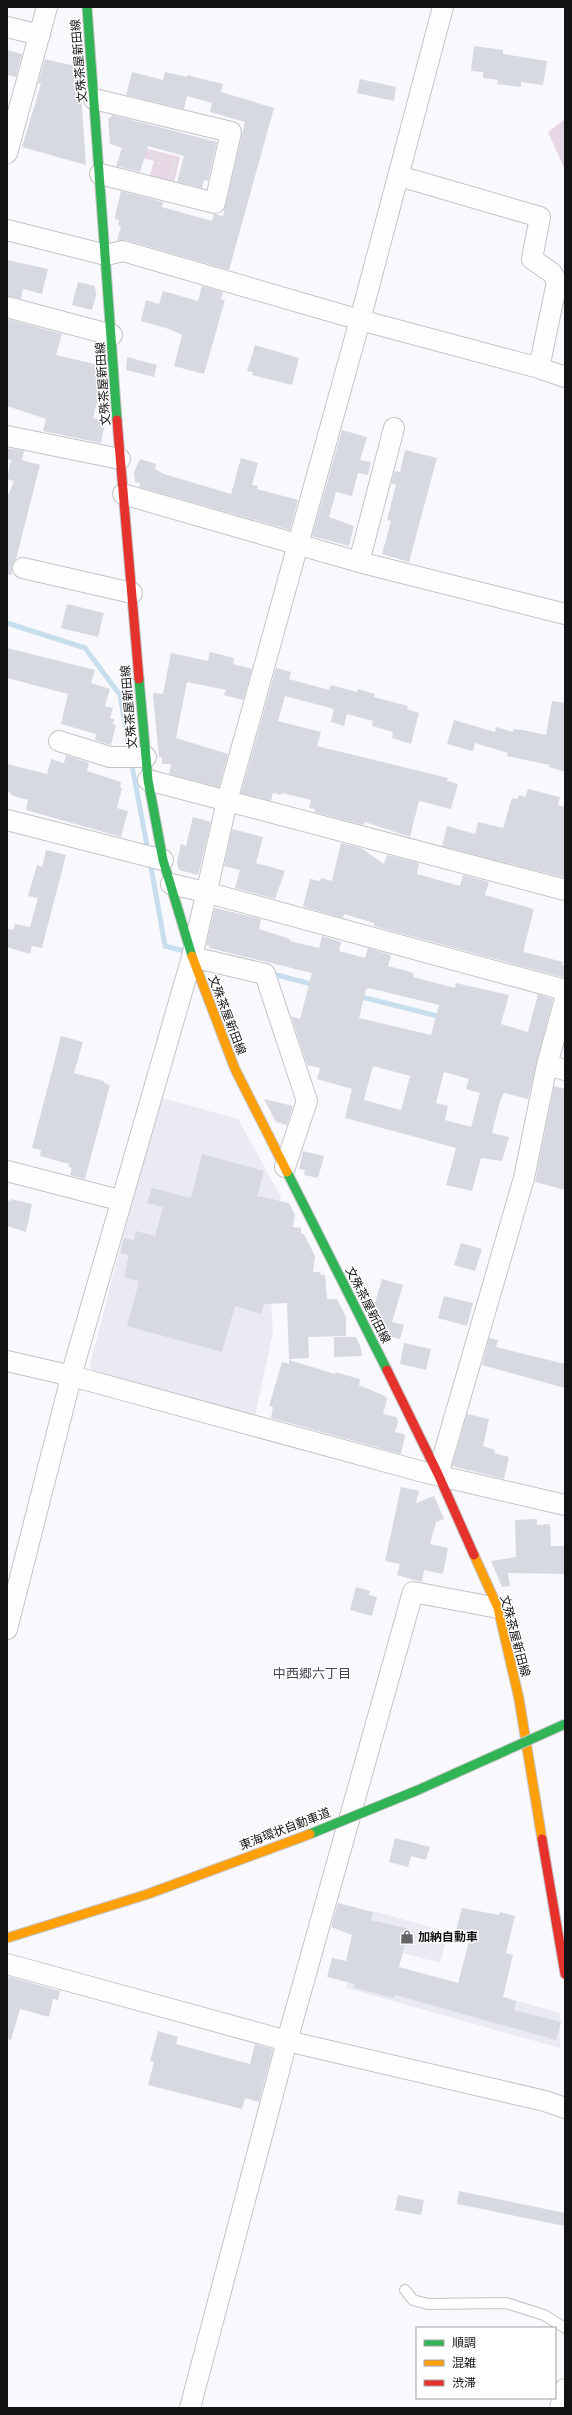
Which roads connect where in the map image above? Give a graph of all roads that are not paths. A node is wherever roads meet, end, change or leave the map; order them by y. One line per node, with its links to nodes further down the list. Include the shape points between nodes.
1 (47, 7): 5 (street)
2 (87, 7): 7 (main road, 文殊茶屋新田線)
3 (443, 7): 10 (street)
4 (7, 26): 5 (street)
5 (40, 35): 6 (street)
6 (14, 93): 8 (street)
7 (94, 99): 9 (main road, 文殊茶屋新田線); 9 (street, via 231,132 214,203)
8 (7, 153)
9 (100, 174): 12 (main road, 文殊茶屋新田線)
10 (399, 176): 14 (street); 16 (street, via 540,217 532,259 552,273 557,282)
11 (7, 230): 12 (street)
12 (106, 254): 14 (street, via 123,251); 15 (main road, 文殊茶屋新田線)
13 (7, 307): 15 (street)
14 (360, 320): 16 (street); 22 (street)
15 (112, 335): 20 (main road, 文殊茶屋新田線)
16 (539, 368): 17 (street)
17 (565, 377)
18 (394, 428): 23 (street)
19 (7, 436): 20 (street)
20 (120, 459): 21 (main road, 文殊茶屋新田線)
21 (124, 494): 22 (street); 25 (main road, 文殊茶屋新田線)
22 (299, 545): 23 (street); 30 (street)
23 (359, 562): 26 (street)
24 (23, 568): 25 (street)
25 (132, 593): 28 (main road, 文殊茶屋新田線)
26 (565, 614)
27 (58, 741): 28 (street, via 110,757)
28 (146, 758): 29 (main road, 文殊茶屋新田線)
29 (148, 780): 30 (street); 32 (main road, 文殊茶屋新田線)
30 (227, 801): 34 (street); 35 (street)
31 (7, 820): 32 (street)
32 (163, 860): 33 (main road, 文殊茶屋新田線)
33 (171, 884): 35 (street); 36 (main road, 文殊茶屋新田線)
34 (565, 890)
35 (206, 892): 36 (street); 37 (street)
36 (192, 957): 40 (main road, 文殊茶屋新田線, via 235,1069); 40 (street, via 265,974 306,1101); 42 (street)
37 (565, 990)
38 (565, 999): 39 (street)
39 (556, 1068): 45 (street)
40 (285, 1167): 45 (main road, 文殊茶屋新田線)
41 (7, 1171): 42 (street)
42 (120, 1200): 44 (street)
43 (7, 1361): 44 (street)
44 (72, 1376): 45 (street); 48 (street)
45 (438, 1474): 46 (street); 47 (main road, 文殊茶屋新田線)
46 (565, 1505)
47 (498, 1608): 52 (main road, 文殊茶屋新田線, via 519,1699); 53 (street, via 413,1592)
48 (7, 1629)
49 (565, 1724): 50 (main road, 東海環状自動車道, bridge, via 488,1760 319,1830 168,1887)
50 (7, 1938)
51 (7, 1964): 53 (street)
52 (565, 1974)
53 (287, 2041): 54 (street, via 545,2101); 58 (street)
54 (565, 2108)
55 (404, 2290): 56 (lane, via 413,2300 428,2304 506,2303 544,2315)
56 (565, 2328)
57 (565, 2389): 59 (street)
58 (190, 2408)
59 (560, 2408)

